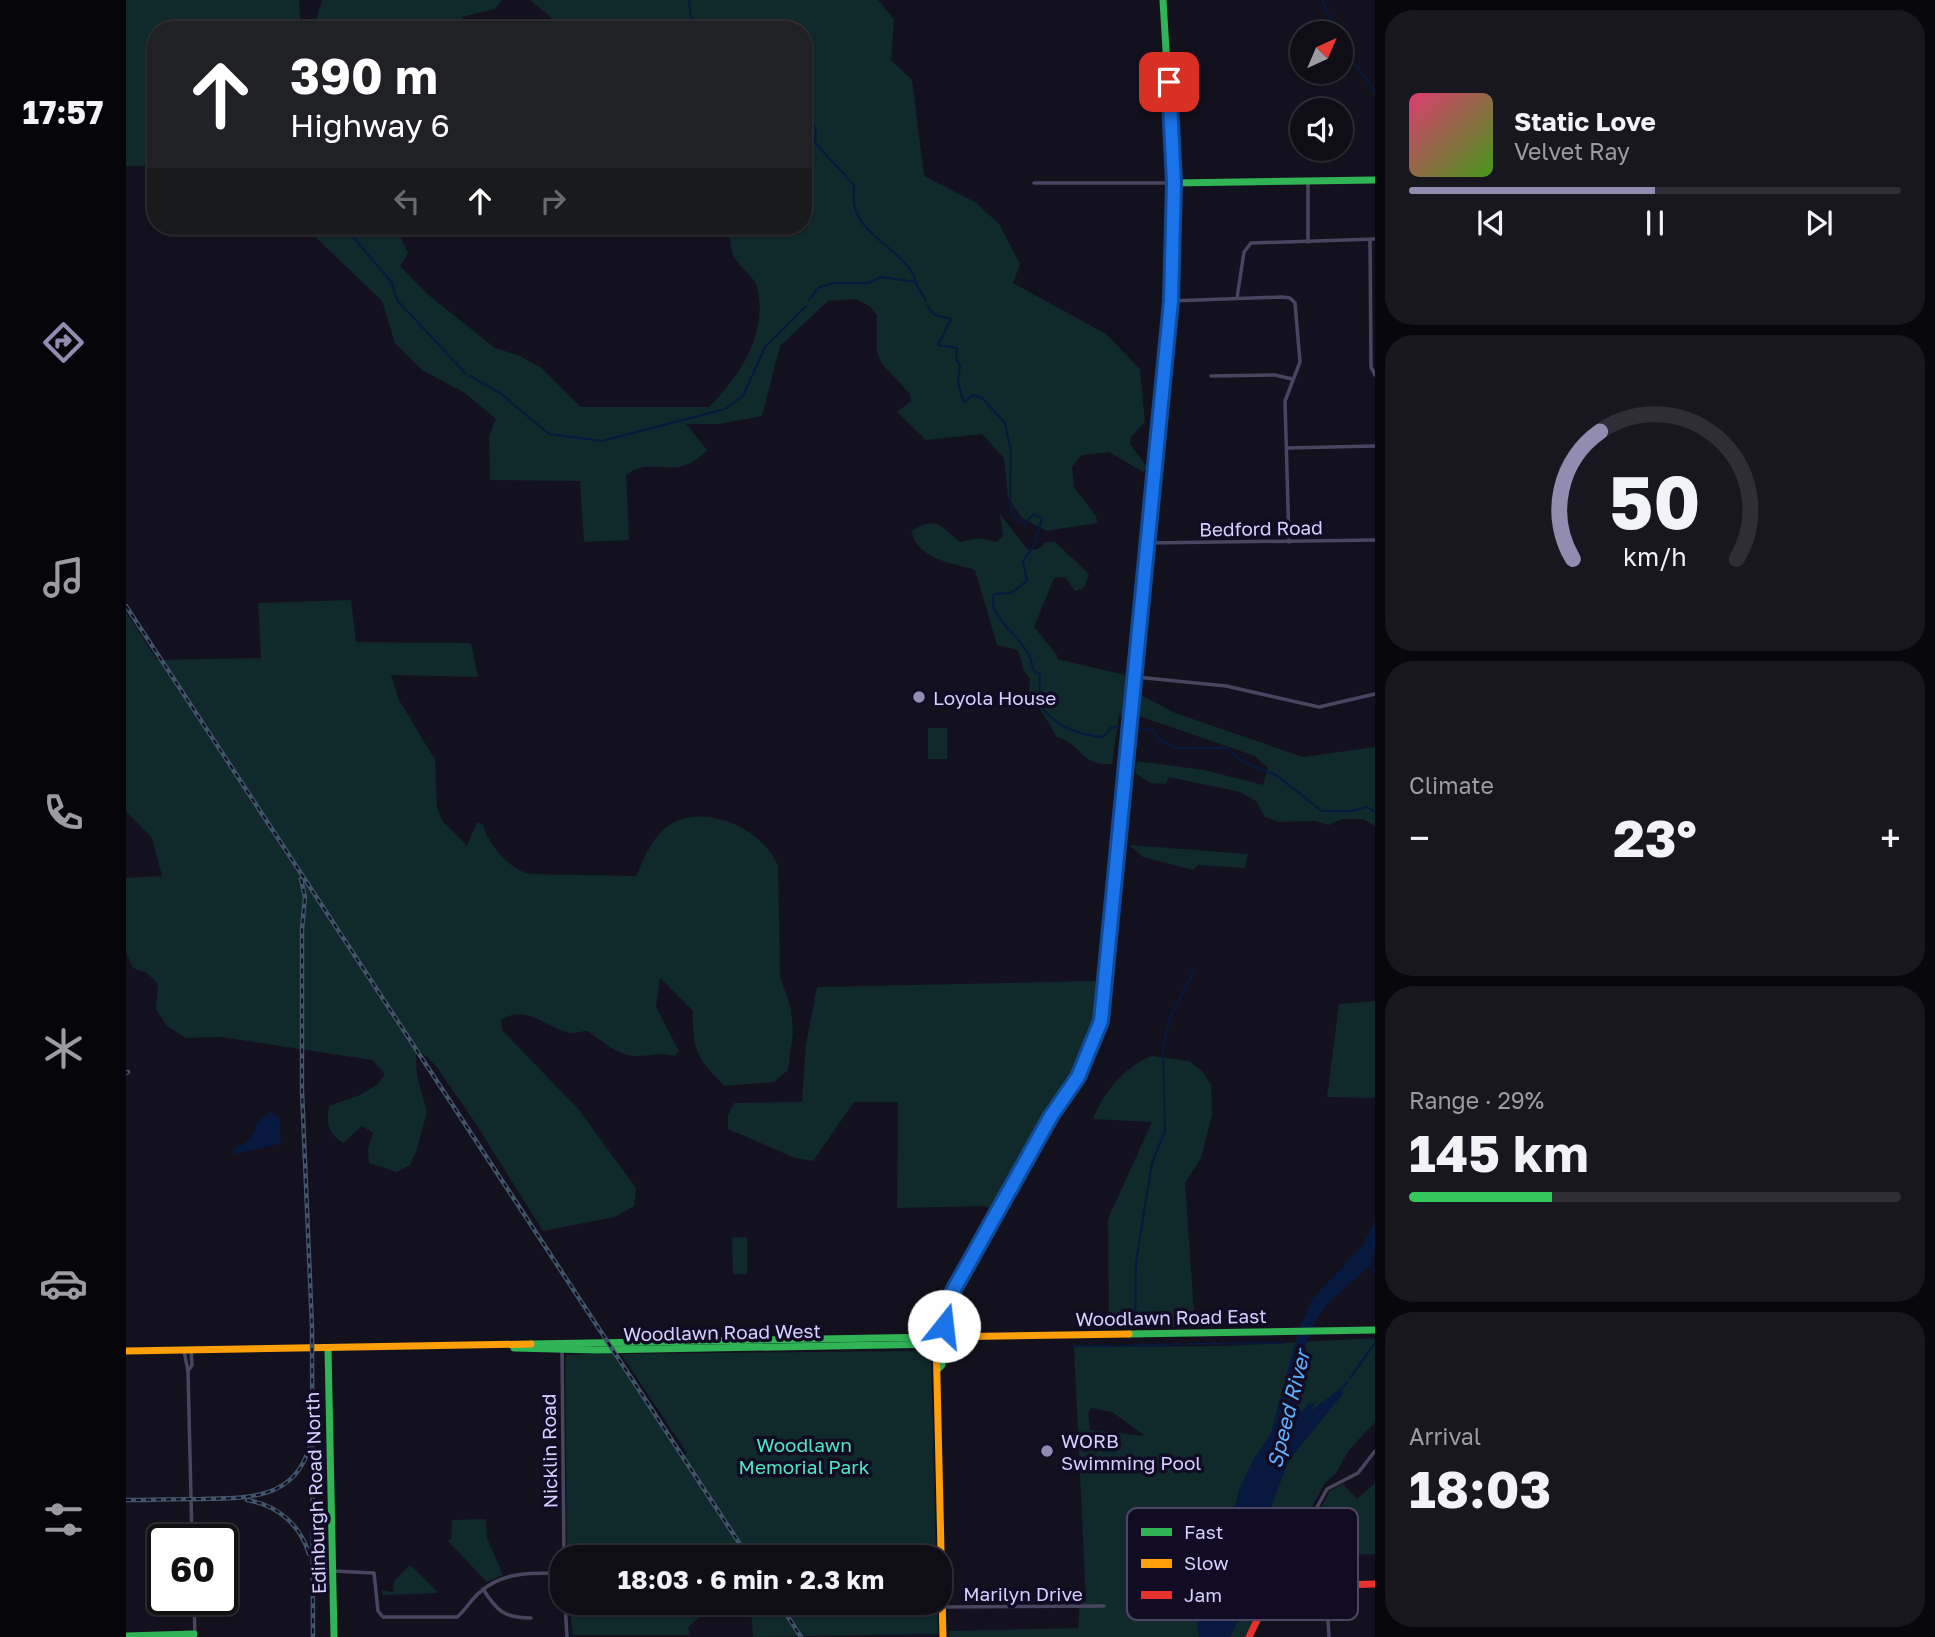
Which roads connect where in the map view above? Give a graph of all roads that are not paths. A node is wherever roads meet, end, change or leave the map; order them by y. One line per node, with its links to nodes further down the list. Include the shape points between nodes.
1 (1163, 0): 5 (main road)
2 (1308, 180): 3 (main road); 5 (main road); 7 (street)
3 (1375, 180)
4 (1034, 183): 5 (street)
5 (1174, 183): 9 (main road)
6 (1373, 239): 7 (street); 10 (street, via 1371,367)
7 (1308, 242): 8 (street, via 1248,245)
8 (1237, 298): 9 (street); 12 (street, via 1282,297 1296,303 1300,362)
9 (1171, 301): 17 (main road)
10 (1375, 375)
11 (1211, 376): 12 (street)
12 (1292, 379): 14 (street, via 1285,401)
13 (1375, 446): 14 (street)
14 (1287, 448): 16 (street)
15 (1375, 540): 16 (street, Bedford Road)
16 (1289, 542): 17 (street, Bedford Road)
17 (1148, 543): 18 (main road)
18 (1133, 677): 19 (street, via 1226,686 1319,707); 21 (main road, via 1101,1021 1078,1077 942,1311)
19 (1375, 694)
20 (1375, 1330): 21 (main road, Woodlawn Road East)
21 (939, 1340): 22 (main road, Woodlawn Road West); 30 (main road)
22 (562, 1347): 23 (main road, Woodlawn Road West); 29 (street, Nicklin Road)
23 (328, 1348): 24 (main road, Woodlawn Road West); 31 (main road, Edinburgh Road North)
24 (188, 1349): 25 (main road, Woodlawn Road West); 28 (street, via 192,1365 188,1371)
25 (126, 1350)
26 (1375, 1451): 27 (street, via 1358,1472 1327,1489)
27 (1317, 1508)
28 (192, 1524)
29 (564, 1545)
30 (942, 1545)
31 (332, 1571): 33 (street, via 374,1573 378,1611 383,1617 457,1617); 43 (main road, Edinburgh Road North)
32 (550, 1573): 33 (street, via 514,1574)
33 (483, 1589): 39 (street, via 500,1614)
34 (1104, 1606): 35 (street, Marilyn Drive)
35 (952, 1607)
36 (194, 1615): 42 (street)
37 (566, 1615): 44 (street)
38 (943, 1615): 45 (main road)
39 (531, 1618)
40 (1258, 1620): 46 (main road)
41 (126, 1636): 42 (main road)
42 (195, 1636)
43 (334, 1637)
44 (567, 1637)
45 (943, 1637)
46 (1250, 1637)

